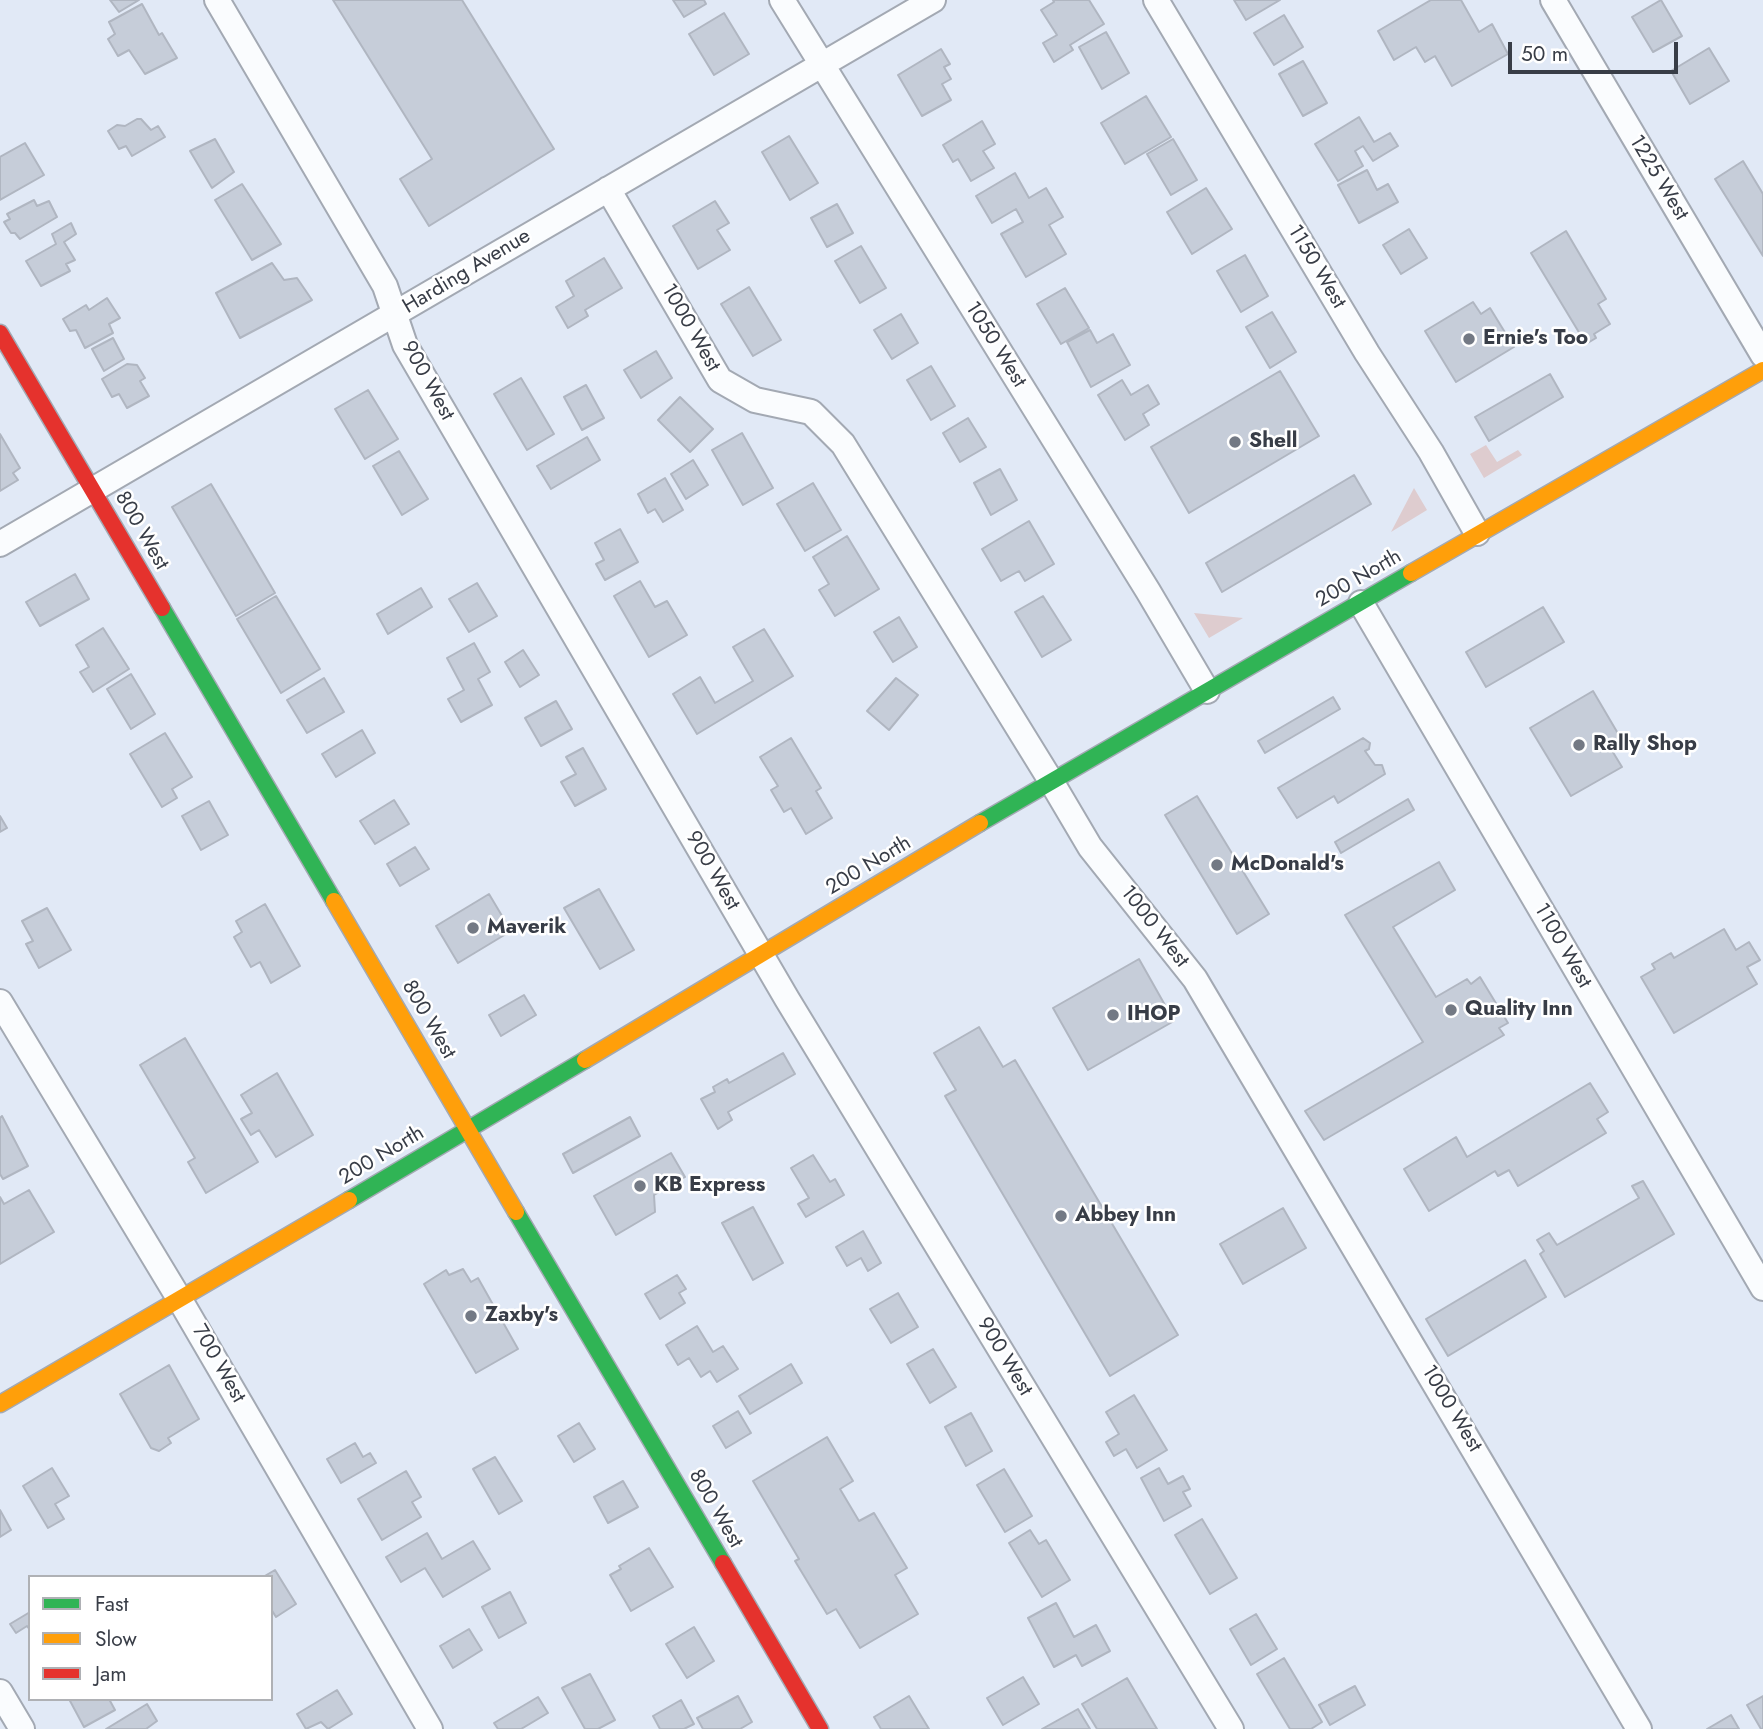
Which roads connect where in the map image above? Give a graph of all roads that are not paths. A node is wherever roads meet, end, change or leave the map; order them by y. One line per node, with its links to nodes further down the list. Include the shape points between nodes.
1 (217, 0): 8 (street, 900 West, via 385,286)
2 (782, 0): 6 (street, 1050 West)
3 (933, 0): 6 (street, Harding Avenue)
4 (1156, 0): 13 (street, 1150 West)
5 (1553, 0): 10 (street, 1225 West)
6 (821, 65): 7 (street, Harding Avenue); 16 (street, 1050 West)
7 (608, 189): 8 (street, Harding Avenue); 17 (street, 1000 West, via 720,380 755,400 811,412 843,444)
8 (395, 315): 12 (street, Harding Avenue); 18 (street, 900 West, via 405,345)
9 (0, 333): 12 (main road, 800 West)
10 (1763, 355)
11 (1763, 370): 13 (main road, 200 North)
12 (92, 490): 14 (street, Harding Avenue); 20 (main road, 800 West)
13 (1477, 533): 15 (main road, 200 North)
14 (0, 544)
15 (1361, 603): 16 (main road, 200 North); 21 (street, 1100 West)
16 (1207, 691): 17 (main road, 200 North)
17 (1051, 780): 18 (main road, 200 North); 29 (street, 1000 West, via 1090,848 1195,979)
18 (761, 955): 20 (main road, 200 North); 28 (street, 900 West)
19 (0, 1002): 22 (street, 700 West)
20 (468, 1130): 22 (main road, 200 North); 27 (main road, 800 West)
21 (1763, 1288)
22 (180, 1300): 23 (main road, 200 North); 26 (street, 700 West)
23 (0, 1404)
24 (0, 1692): 25 (street)
25 (22, 1729)
26 (430, 1729)
27 (820, 1729)
28 (1231, 1729)
29 (1640, 1729)

